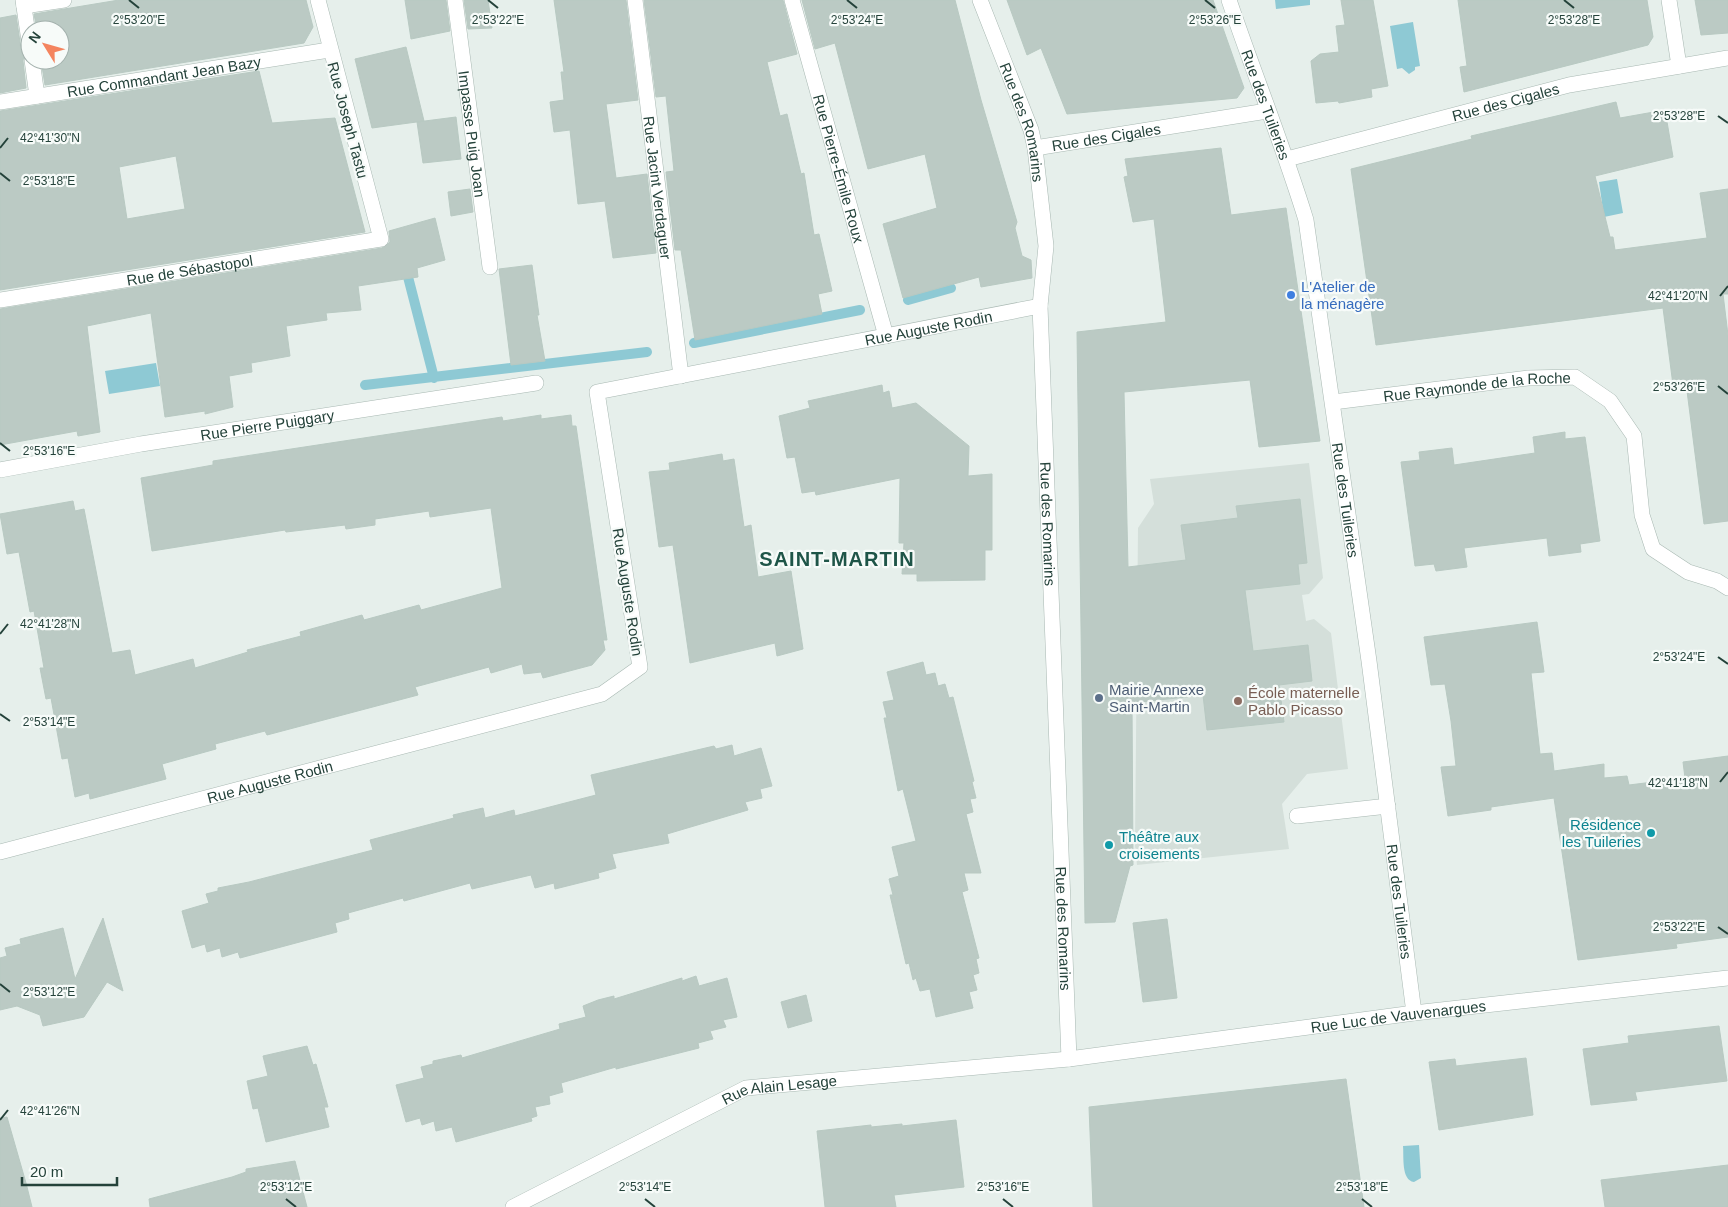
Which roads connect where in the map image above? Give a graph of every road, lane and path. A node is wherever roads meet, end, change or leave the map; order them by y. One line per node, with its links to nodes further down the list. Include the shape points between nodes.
1 (64, 0): 9 (street)
2 (318, 0): 11 (street, Rue Joseph Tastu)
3 (455, 0): 21 (street, Impasse Puig Joan)
4 (635, 0): 25 (street, Rue Jacint Verdaguer)
5 (792, 0): 24 (street, Rue Pierre-Émile Roux)
6 (980, 0): 18 (street, Rue des Romarins, via 1031,130)
7 (1229, 0): 17 (street, Rue des Tuileries)
8 (1669, 0): 13 (street)
9 (24, 3): 10 (street)
10 (26, 20)
11 (330, 50): 15 (street, Rue Commandant Jean Bazy); 20 (street, Rue Joseph Tastu)
12 (1728, 58): 13 (street, Rue des Cigales)
13 (1679, 66): 19 (street, Rue des Cigales, via 1569,85)
14 (33, 70): 15 (street)
15 (37, 96): 16 (street, Rue Commandant Jean Bazy)
16 (0, 102)
17 (1267, 110): 18 (street, Rue des Cigales); 19 (street, Rue des Tuileries)
18 (1035, 148): 23 (street, Rue des Romarins, via 1046,246)
19 (1288, 159): 27 (street, Rue des Tuileries, via 1306,220)
20 (381, 239): 22 (street, Rue de Sébastopol)
21 (490, 267)
22 (0, 300)
23 (1040, 306): 24 (street, Rue Auguste Rodin); 35 (street, Rue des Romarins)
24 (886, 336): 25 (street, Rue Auguste Rodin)
25 (681, 376): 32 (street, Rue Auguste Rodin, via 597,392 640,667 602,694)
26 (536, 383): 28 (street, Rue Pierre Puiggary, via 141,444)
27 (1333, 402): 29 (street, Rue Raymonde de la Roche, via 1528,378 1575,377 1610,400 1634,436 1642,515 1653,549 1688,572); 30 (street, Rue des Tuileries)
28 (0, 470)
29 (1728, 588)
30 (1388, 806): 31 (street); 34 (street, Rue des Tuileries)
31 (1298, 816)
32 (0, 852)
33 (1728, 978): 34 (street, Rue Luc de Vauvenargues)
34 (1414, 1013): 35 (street, Rue Luc de Vauvenargues)
35 (1069, 1059): 36 (street, Rue Alain Lesage, via 746,1088)
36 (513, 1207)

